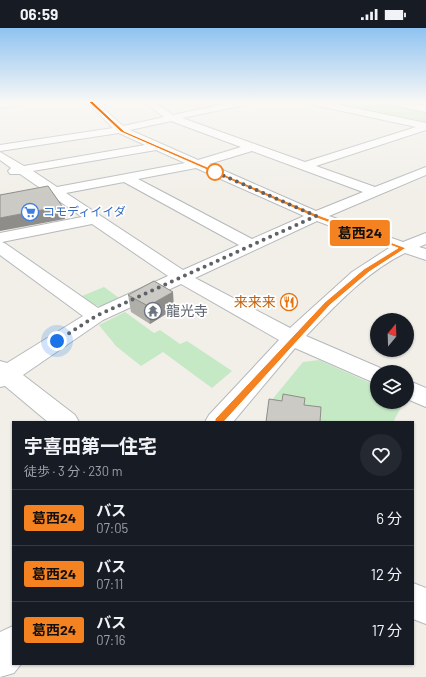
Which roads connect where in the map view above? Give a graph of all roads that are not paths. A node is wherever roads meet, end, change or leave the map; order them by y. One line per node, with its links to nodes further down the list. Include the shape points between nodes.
1 (98, 132): 7 (street)
2 (126, 132): 5 (street)
3 (212, 132): 6 (street)
4 (410, 132): 10 (street)
5 (157, 146): 9 (street); 11 (street)
6 (253, 147): 9 (street); 10 (street)
7 (0, 148)
8 (0, 155): 11 (street)
9 (196, 164): 14 (street); 18 (street)
10 (305, 166): 16 (street)
11 (21, 169): 13 (street); 15 (street)
12 (426, 171): 16 (street)
13 (0, 173)
14 (126, 178): 15 (street); 22 (street)
15 (57, 191): 17 (street); 19 (street)
16 (375, 192): 18 (street)
17 (0, 202)
18 (316, 216): 22 (street); 24 (street)
19 (95, 219): 20 (street); 26 (street)
20 (0, 238)
21 (426, 238): 24 (street)
22 (251, 245): 26 (street)
23 (0, 247): 27 (street)
24 (403, 248): 25 (street); 28 (street, via 384,258 345,287)
25 (426, 255)
26 (181, 277): 27 (street); 28 (street)
27 (96, 316): 30 (street)
28 (293, 339): 29 (street); 34 (street)
29 (370, 373)
30 (3, 374): 33 (street)
31 (414, 392): 32 (street)
32 (426, 398)
33 (65, 421)
34 (219, 421)
35 (414, 601): 36 (street)
36 (426, 606)
37 (12, 646): 38 (street)
38 (0, 659)

